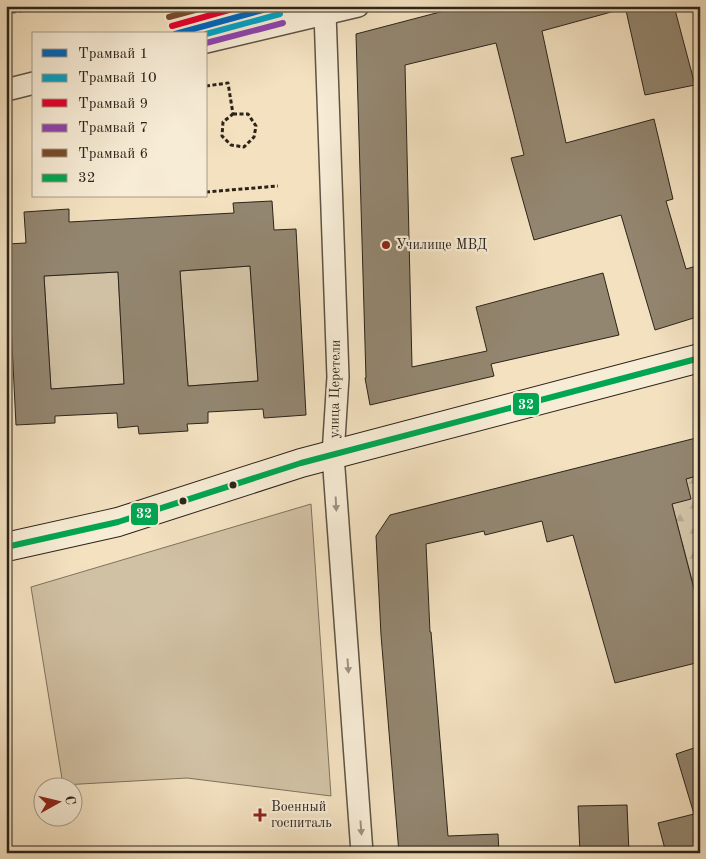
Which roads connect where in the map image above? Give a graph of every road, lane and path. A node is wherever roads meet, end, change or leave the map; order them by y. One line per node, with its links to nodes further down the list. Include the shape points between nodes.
1 (55, 6): 5 (path)
2 (196, 6): 3 (path, via 200,11)
3 (219, 6)
4 (358, 6): 6 (street)
5 (6, 13)
6 (325, 14): 7 (street); 15 (street, улица Церетели, via 338,377)
7 (208, 42)
8 (32, 84): 10 (street)
9 (208, 86): 11 (path, via 228,83)
10 (6, 90)
11 (233, 114): 11 (path, via 248,114 256,126 254,137 244,147 231,146 222,136 224,122)
12 (278, 186): 13 (path)
13 (208, 192)
14 (700, 358): 15 (main road)
15 (333, 455): 16 (main road, via 118,522); 17 (street, улица Церетели, one-way to 17)
16 (6, 547)
17 (362, 853)

